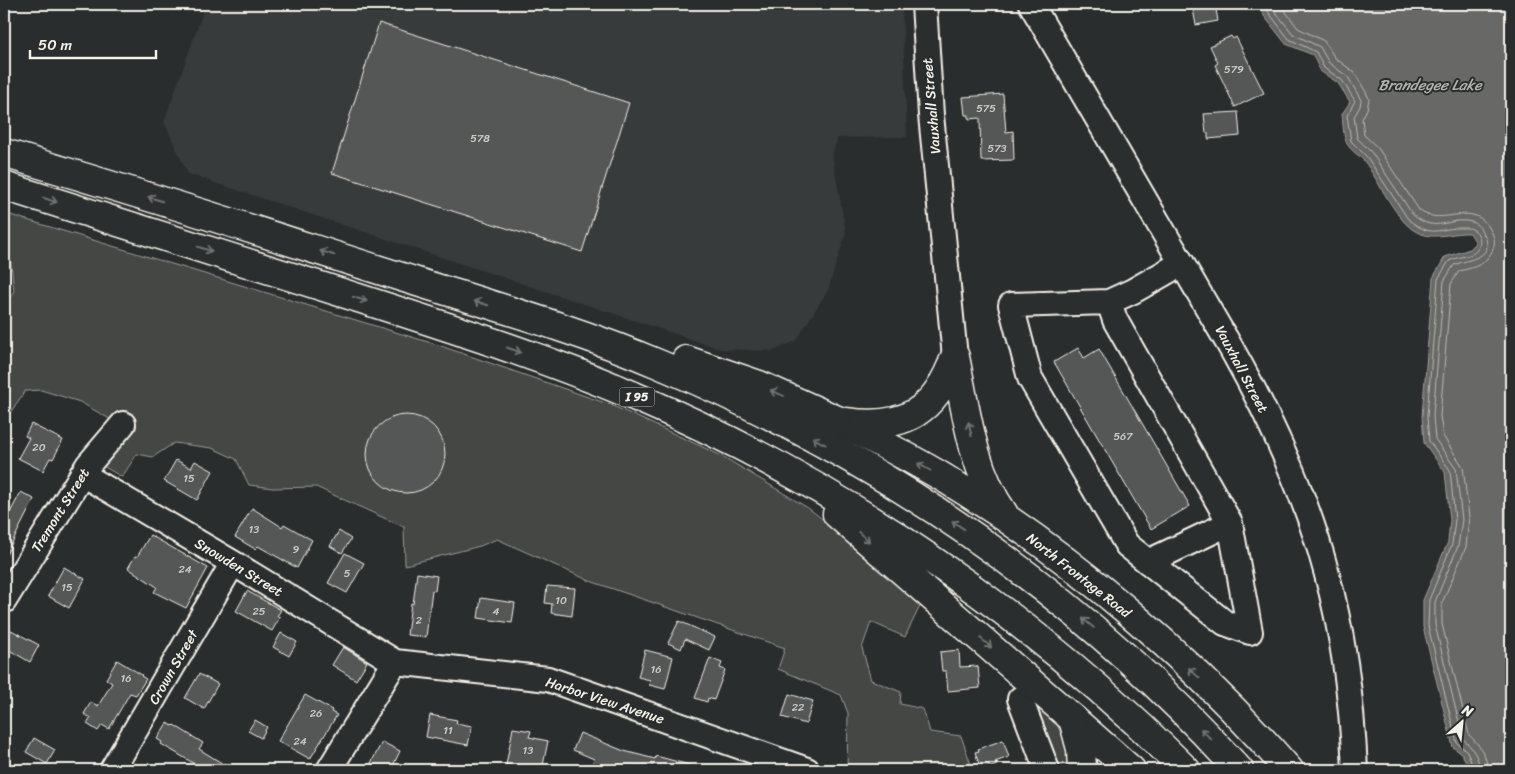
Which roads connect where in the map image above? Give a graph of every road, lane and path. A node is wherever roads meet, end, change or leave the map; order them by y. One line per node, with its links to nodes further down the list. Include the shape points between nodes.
1 (924, 4): 8 (street, Vauxhall Street, via 931,115)
2 (1031, 4): 5 (street, Vauxhall Street)
3 (4, 153): 7 (main road, one-way to 3)
4 (4, 186): 11 (main road, I 95, one-way to 11, via 549,362 678,416)
5 (1182, 263): 6 (street); 30 (street, Vauxhall Street, via 1263,408 1315,533 1343,650 1350,694)
6 (1109, 302): 14 (street, via 1116,320); 15 (street, via 1011,305 1030,378 1127,545)
7 (611, 346): 9 (main road, one-way to 7, via 711,367 662,354); 28 (main road, one-way to 7, via 1113,644 1039,583 957,525 874,471 788,425 705,385)
8 (955, 357): 9 (main road, via 937,394 912,416 883,423); 13 (main road, one-way to 8, via 984,478)
9 (837, 420): 13 (main road, North Frontage Road, one-way to 9, via 944,478)
10 (122, 424): 12 (street, Tremont Street)
11 (787, 471): 20 (main road, one-way to 20); 27 (main road, I 95, via 884,527 987,599 1087,678)
12 (82, 474): 16 (street, Snowden Street); 17 (street, Tremont Street)
13 (1010, 522): 29 (main road, North Frontage Road, one-way to 13, via 1238,715 1165,645 1077,571)
14 (1230, 523): 15 (street); 15 (street, via 1250,632 1225,623)
15 (1148, 562)
16 (234, 563): 18 (street, Snowden Street); 21 (street, Crown Street)
17 (4, 601)
18 (395, 662): 22 (street); 23 (street, Harbor View Avenue, via 548,679)
19 (1020, 699): 24 (street)
20 (1073, 719): 25 (main road); 26 (main road)
21 (112, 770)
22 (329, 770)
23 (807, 770)
24 (1047, 770)
25 (1082, 770)
26 (1131, 770)
27 (1186, 770)
28 (1239, 770)
29 (1289, 770)
30 (1355, 770)

